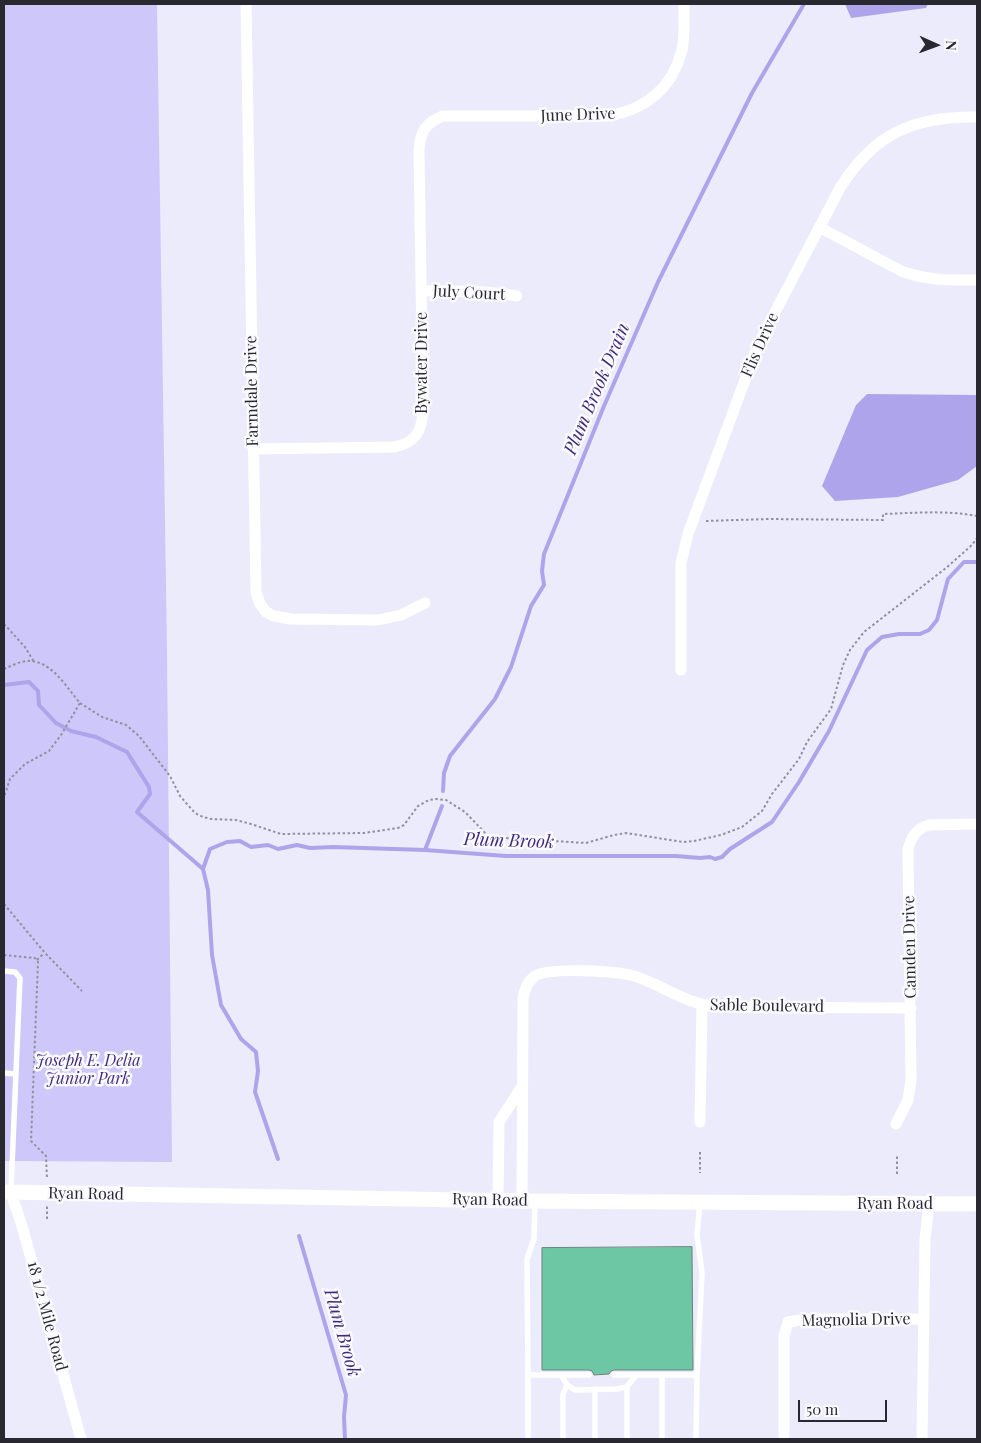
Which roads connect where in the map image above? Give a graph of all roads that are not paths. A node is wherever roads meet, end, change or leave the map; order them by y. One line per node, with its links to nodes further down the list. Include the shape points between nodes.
1 (246, 4): 9 (street, Farmdale Drive)
2 (684, 4): 4 (street, June Drive, via 682,49 677,65 659,93 636,109 590,117 444,116)
3 (977, 117): 5 (street, Flis Drive, via 931,120 888,137 849,173)
4 (428, 125): 7 (street, Bywater Drive, via 420,140 419,151)
5 (819, 227): 6 (street, via 914,276); 11 (street, Flis Drive, via 762,335 683,550)
6 (977, 280)
7 (422, 291): 8 (street, July Court, via 481,291); 9 (street, Bywater Drive, via 423,416 416,437 394,447)
8 (517, 296)
9 (253, 449): 10 (street, Farmdale Drive, via 255,584 260,604 266,612 282,618 378,620 401,615)
10 (426, 604)
11 (681, 670)
12 (977, 824): 15 (street, Camden Drive, via 929,825 916,832 910,841)
13 (4, 971): 17 (lane, via 15,972 20,978)
14 (702, 1005): 15 (street, Sable Boulevard); 18 (street, Sable Boulevard, via 625,974 552,972 536,976 524,990); 19 (street)
15 (911, 1008): 20 (street, Camden Drive, via 910,1090)
16 (4, 1073): 17 (lane)
17 (15, 1074): 21 (lane)
18 (521, 1088): 22 (street, via 499,1122); 23 (street, Sable Boulevard)
19 (700, 1122)
20 (896, 1124)
21 (8, 1192): 22 (main road, Ryan Road); 38 (street, 18 1/2 Mile Road, via 22,1226)
22 (498, 1200): 23 (main road, Ryan Road)
23 (528, 1201): 24 (main road, Ryan Road); 28 (lane, via 534,1239 527,1259)
24 (700, 1202): 25 (main road, Ryan Road); 33 (lane, via 697,1235 702,1273)
25 (929, 1204): 26 (main road, Ryan Road); 27 (street)
26 (977, 1204)
27 (924, 1318): 45 (street, Magnolia Drive, via 788,1322 784,1336); 46 (street)
28 (528, 1375): 29 (lane); 39 (lane)
29 (561, 1375): 30 (lane); 35 (lane)
30 (589, 1375)
31 (636, 1375): 32 (lane); 34 (lane); 36 (lane)
32 (662, 1375): 33 (lane); 43 (lane)
33 (697, 1375): 44 (lane)
34 (614, 1376)
35 (567, 1386): 37 (lane, via 575,1390); 40 (lane, via 563,1394)
36 (627, 1387): 37 (lane); 42 (lane)
37 (595, 1389): 41 (lane)
38 (81, 1439)
39 (528, 1439)
40 (563, 1439)
41 (595, 1439)
42 (627, 1439)
43 (662, 1439)
44 (696, 1439)
45 (784, 1439)
46 (922, 1439)

